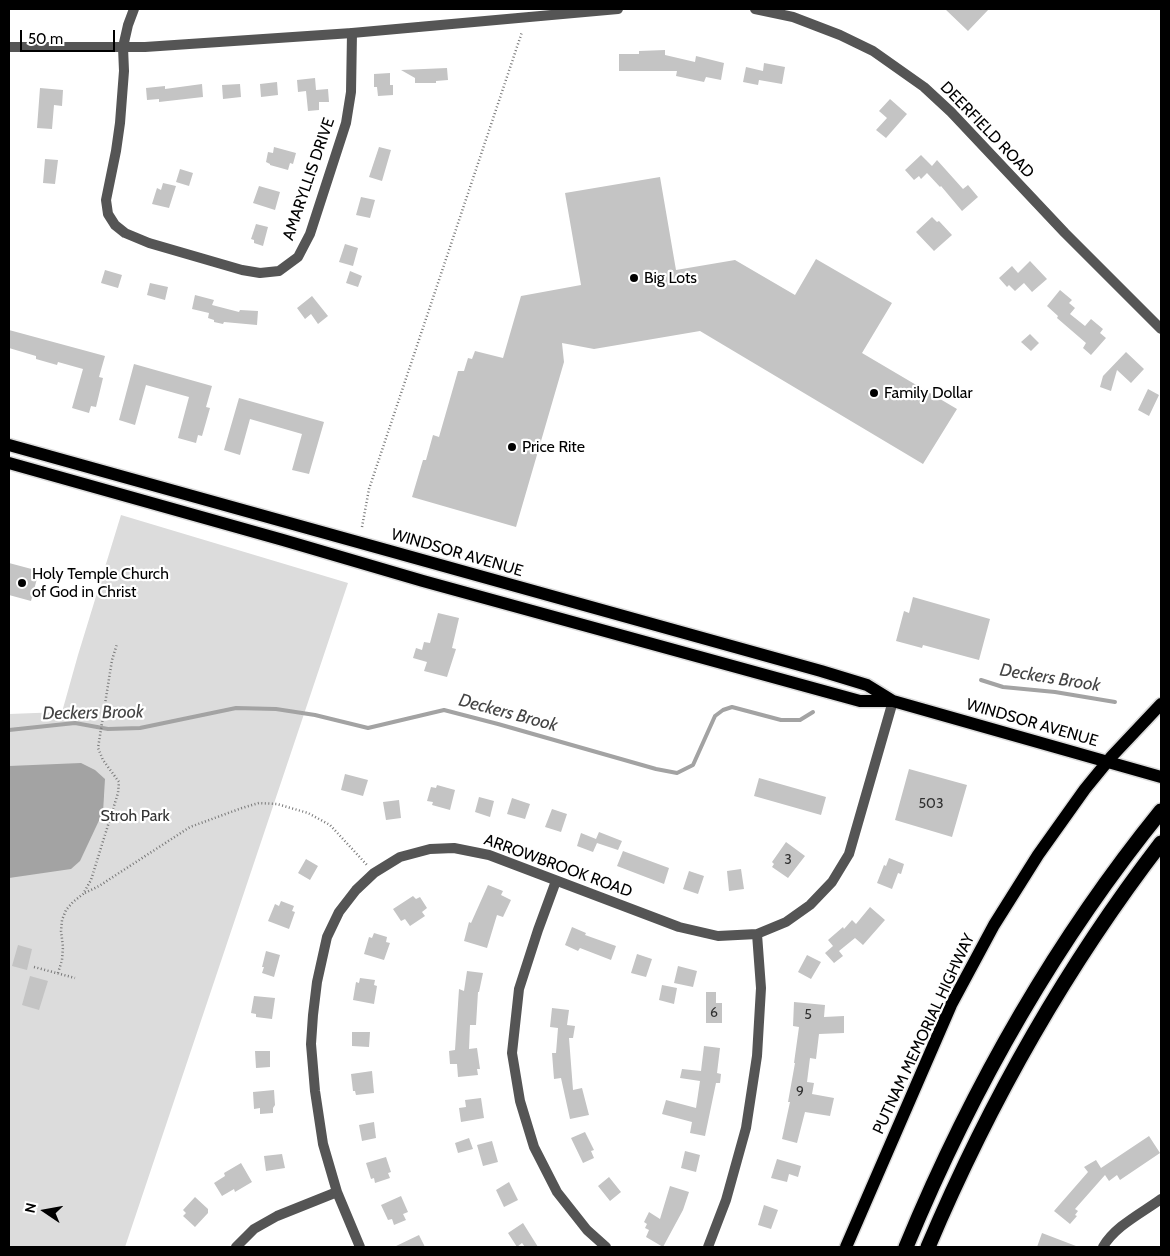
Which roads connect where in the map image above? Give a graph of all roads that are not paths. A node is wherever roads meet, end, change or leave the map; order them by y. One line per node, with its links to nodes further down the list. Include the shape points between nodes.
1 (134, 9): 7 (street, AMARYLLIS DRIVE)
2 (618, 9): 5 (street)
3 (755, 9): 4 (street, DEERFIELD ROAD)
4 (760, 9): 8 (street, DEERFIELD ROAD, via 794,17 840,35 873,51 924,86)
5 (352, 33): 7 (street); 7 (street, AMARYLLIS DRIVE, via 351,92 346,123 310,234 298,257 279,271 260,273 149,243 125,233 108,214 106,200 120,123)
6 (9, 47): 7 (street)
7 (123, 47)
8 (1161, 329)
9 (9, 445): 11 (main road, WINDSOR AVENUE)
10 (9, 463): 12 (main road, WINDSOR AVENUE)
11 (74, 463): 12 (main road); 13 (main road, WINDSOR AVENUE)
12 (69, 480): 14 (main road, WINDSOR AVENUE)
13 (215, 503): 14 (main road); 15 (main road, WINDSOR AVENUE)
14 (210, 519): 16 (main road, WINDSOR AVENUE)
15 (507, 584): 16 (main road); 17 (main road, WINDSOR AVENUE)
16 (498, 601): 18 (main road, WINDSOR AVENUE)
17 (792, 663): 18 (main road); 19 (main road, WINDSOR AVENUE, via 867,685)
18 (787, 680): 19 (main road, WINDSOR AVENUE, via 860,701)
19 (893, 701): 21 (main road, WINDSOR AVENUE); 26 (street, ARROWBROOK ROAD, via 849,854 832,882 810,906 786,922)
20 (1161, 704): 21 (main road, PUTNAM MEMORIAL HIGHWAY)
21 (1108, 762): 22 (main road, WINDSOR AVENUE); 33 (main road, PUTNAM MEMORIAL HIGHWAY, via 1070,808 977,954 936,1039)
22 (1161, 777)
23 (1160, 812): 34 (highway, via 1094,900 1027,1002 967,1112)
24 (1161, 843): 35 (highway, via 1098,929 1030,1039 980,1132)
25 (556, 881): 26 (street, ARROWBROOK ROAD, via 680,927 718,936); 27 (street, ARROWBROOK ROAD, via 489,855 454,848 430,849 400,857 374,873 340,912 327,937 317,982 311,1044 324,1144); 31 (street, via 519,989 512,1053 520,1101 534,1146 557,1192 587,1230)
26 (757, 934): 32 (street, via 761,988 757,1056 746,1128 726,1200)
27 (337, 1192): 29 (street, via 277,1216 254,1229); 30 (street, ARROWBROOK ROAD)
28 (1161, 1199): 36 (street, via 1124,1225)
29 (236, 1247)
30 (360, 1247)
31 (606, 1247)
32 (708, 1247)
33 (846, 1247)
34 (906, 1247)
35 (928, 1247)
36 (1103, 1247)

